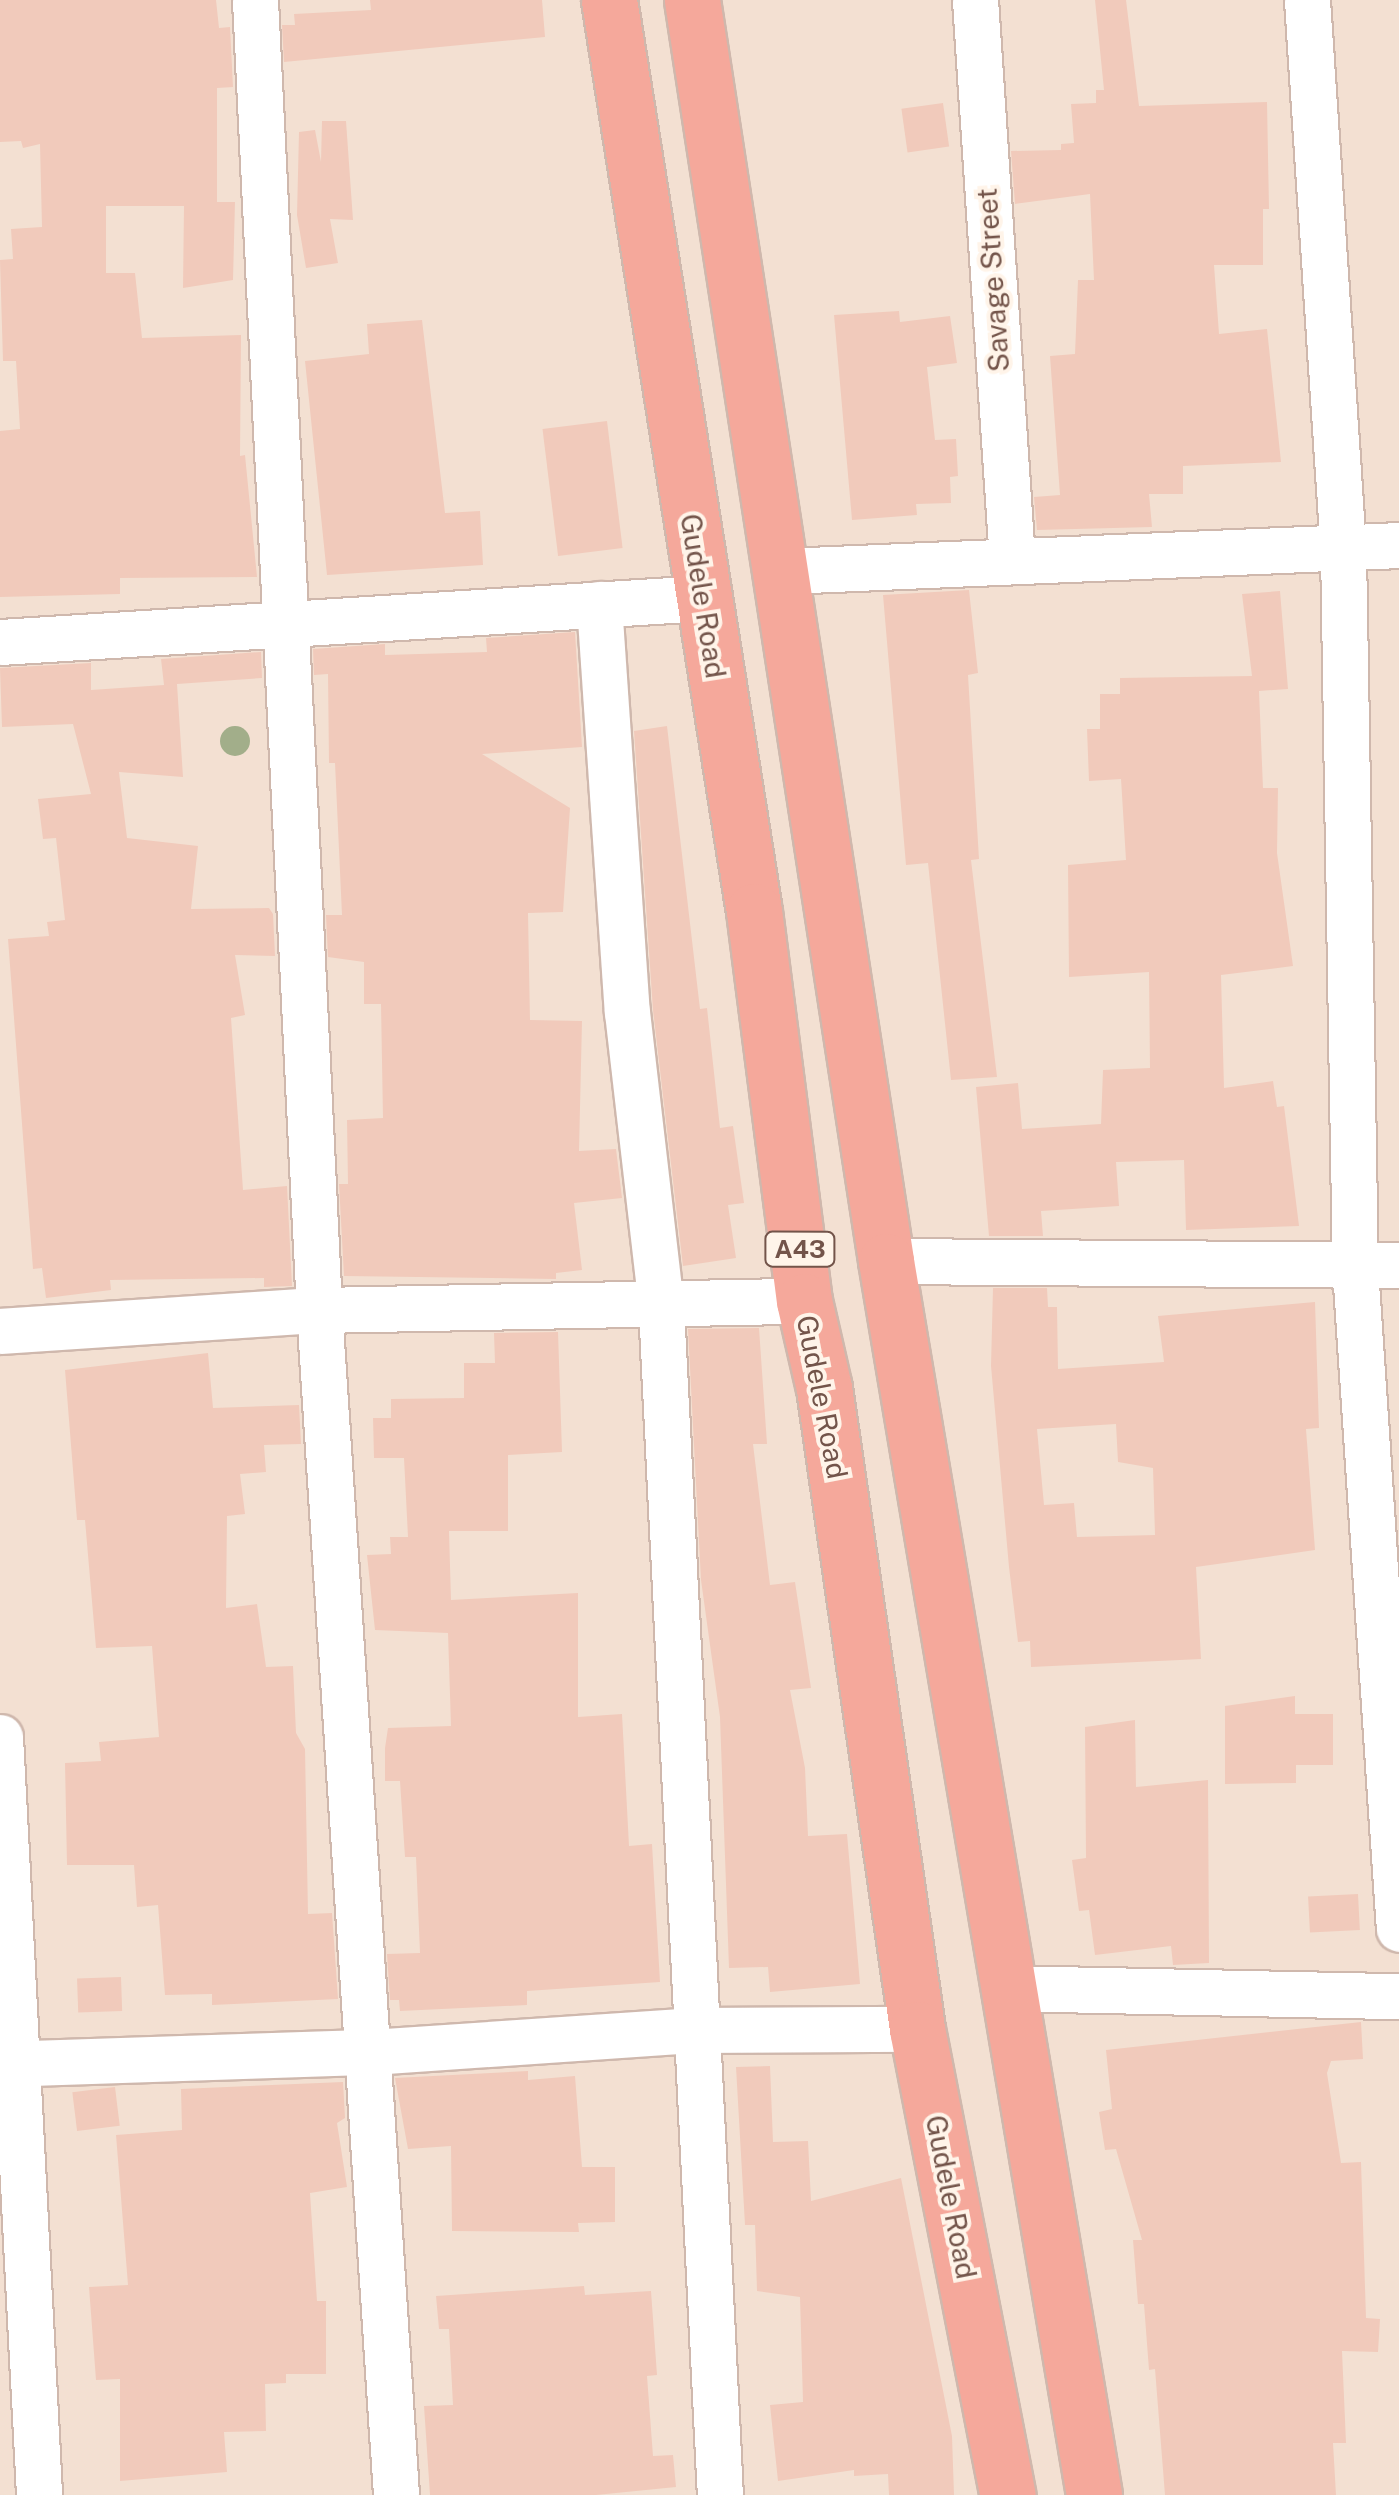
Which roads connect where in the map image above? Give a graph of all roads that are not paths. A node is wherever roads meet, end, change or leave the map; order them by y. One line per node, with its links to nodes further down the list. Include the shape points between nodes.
1 (255, 0): 12 (street)
2 (610, 0): 10 (highway, Gudele Road / A43)
3 (692, 0): 9 (highway)
4 (974, 0): 8 (street, Savage Street)
5 (1308, 0): 7 (street)
6 (1399, 545): 7 (street)
7 (1343, 550): 8 (street); 15 (street)
8 (1012, 560): 9 (street)
9 (785, 571): 14 (highway)
10 (703, 598): 11 (street); 16 (highway, Gudele Road / A43, via 754,911)
11 (599, 604): 12 (street); 17 (street, via 627,1012)
12 (286, 621): 13 (street); 18 (street)
13 (0, 642)
14 (886, 1262): 15 (street); 22 (highway)
15 (1377, 1267): 21 (street)
16 (804, 1301): 17 (street); 24 (highway, Gudele Road / A43, via 827,1406)
17 (661, 1307): 18 (street); 25 (street)
18 (320, 1310): 19 (street); 26 (street)
19 (0, 1331)
20 (0, 1737): 27 (street)
21 (1399, 1929)
22 (1006, 1988): 23 (street); 32 (highway)
23 (1399, 1996)
24 (917, 2029): 25 (street); 31 (highway, Gudele Road / A43)
25 (696, 2030): 26 (street); 30 (street)
26 (371, 2052): 27 (street); 29 (street)
27 (9, 2064): 28 (street)
28 (39, 2495)
29 (396, 2495)
30 (720, 2495)
31 (1008, 2495)
32 (1094, 2495)

